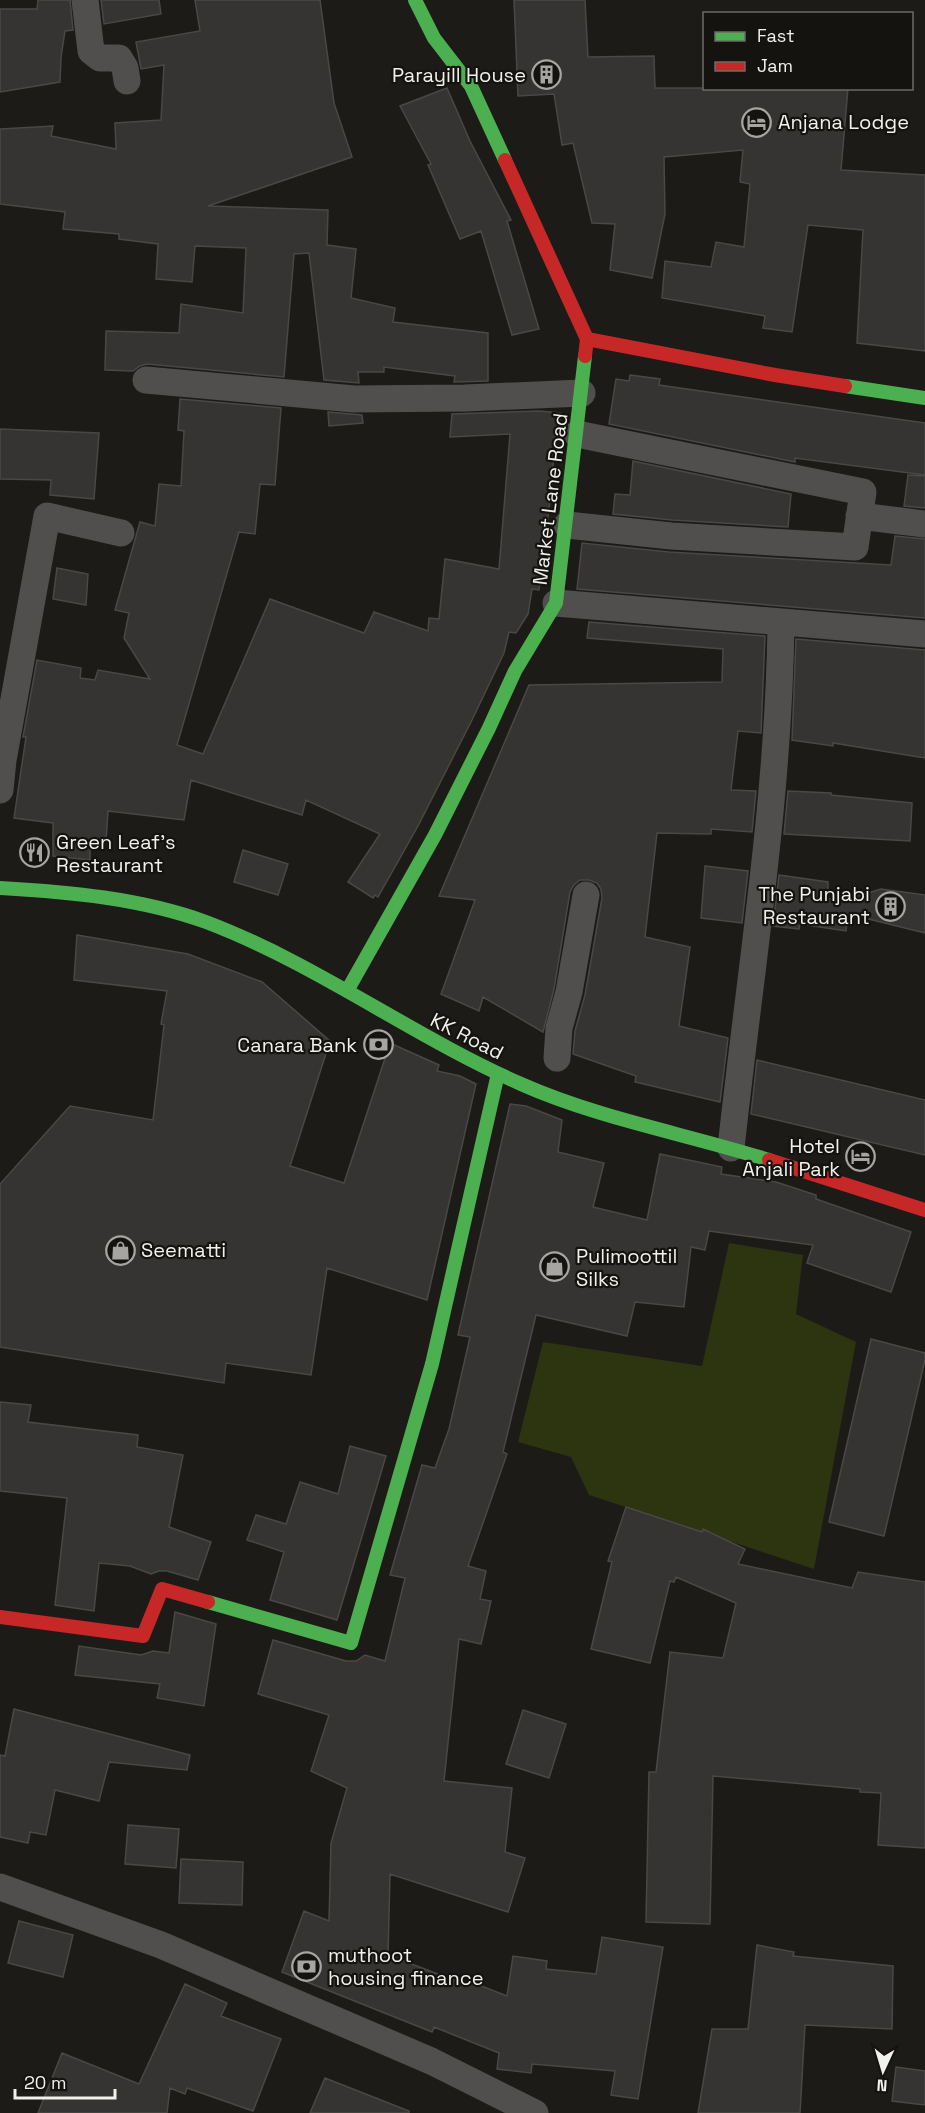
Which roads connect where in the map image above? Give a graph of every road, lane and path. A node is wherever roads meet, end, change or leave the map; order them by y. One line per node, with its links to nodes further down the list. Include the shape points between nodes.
1 (85, 0): 3 (street, via 91,51 100,57 119,58)
2 (416, 0): 4 (main road, Market Lane Road, via 434,38 471,86)
3 (127, 81)
4 (587, 339): 6 (main road, Market Lane Road); 7 (main road, via 775,375)
5 (146, 380): 6 (street, via 354,399)
6 (582, 393): 8 (main road, Market Lane Road)
7 (925, 398)
8 (577, 434): 9 (street, via 863,492); 11 (main road, Market Lane Road)
9 (859, 516): 10 (street); 11 (street, via 855,547 671,536)
10 (925, 524)
11 (567, 525): 13 (main road, Market Lane Road)
12 (121, 532): 16 (street, via 47,516)
13 (556, 603): 14 (street); 19 (main road, Market Lane Road, via 515,671 435,835)
14 (781, 622): 15 (street); 22 (street, via 767,861)
15 (925, 634)
16 (0, 790)
17 (0, 888): 19 (main road, KK Road, via 98,897 171,910 255,944)
18 (586, 895): 20 (street, via 559,1028)
19 (347, 992): 22 (main road, KK Road, via 431,1041 526,1086)
20 (557, 1058)
21 (497, 1078): 24 (main road, via 432,1364 351,1643 162,1589 143,1636)
22 (731, 1148): 23 (main road, KK Road)
23 (925, 1210)
24 (0, 1617)
25 (0, 1887): 26 (street, via 161,1945 431,2061)
26 (535, 2113)

